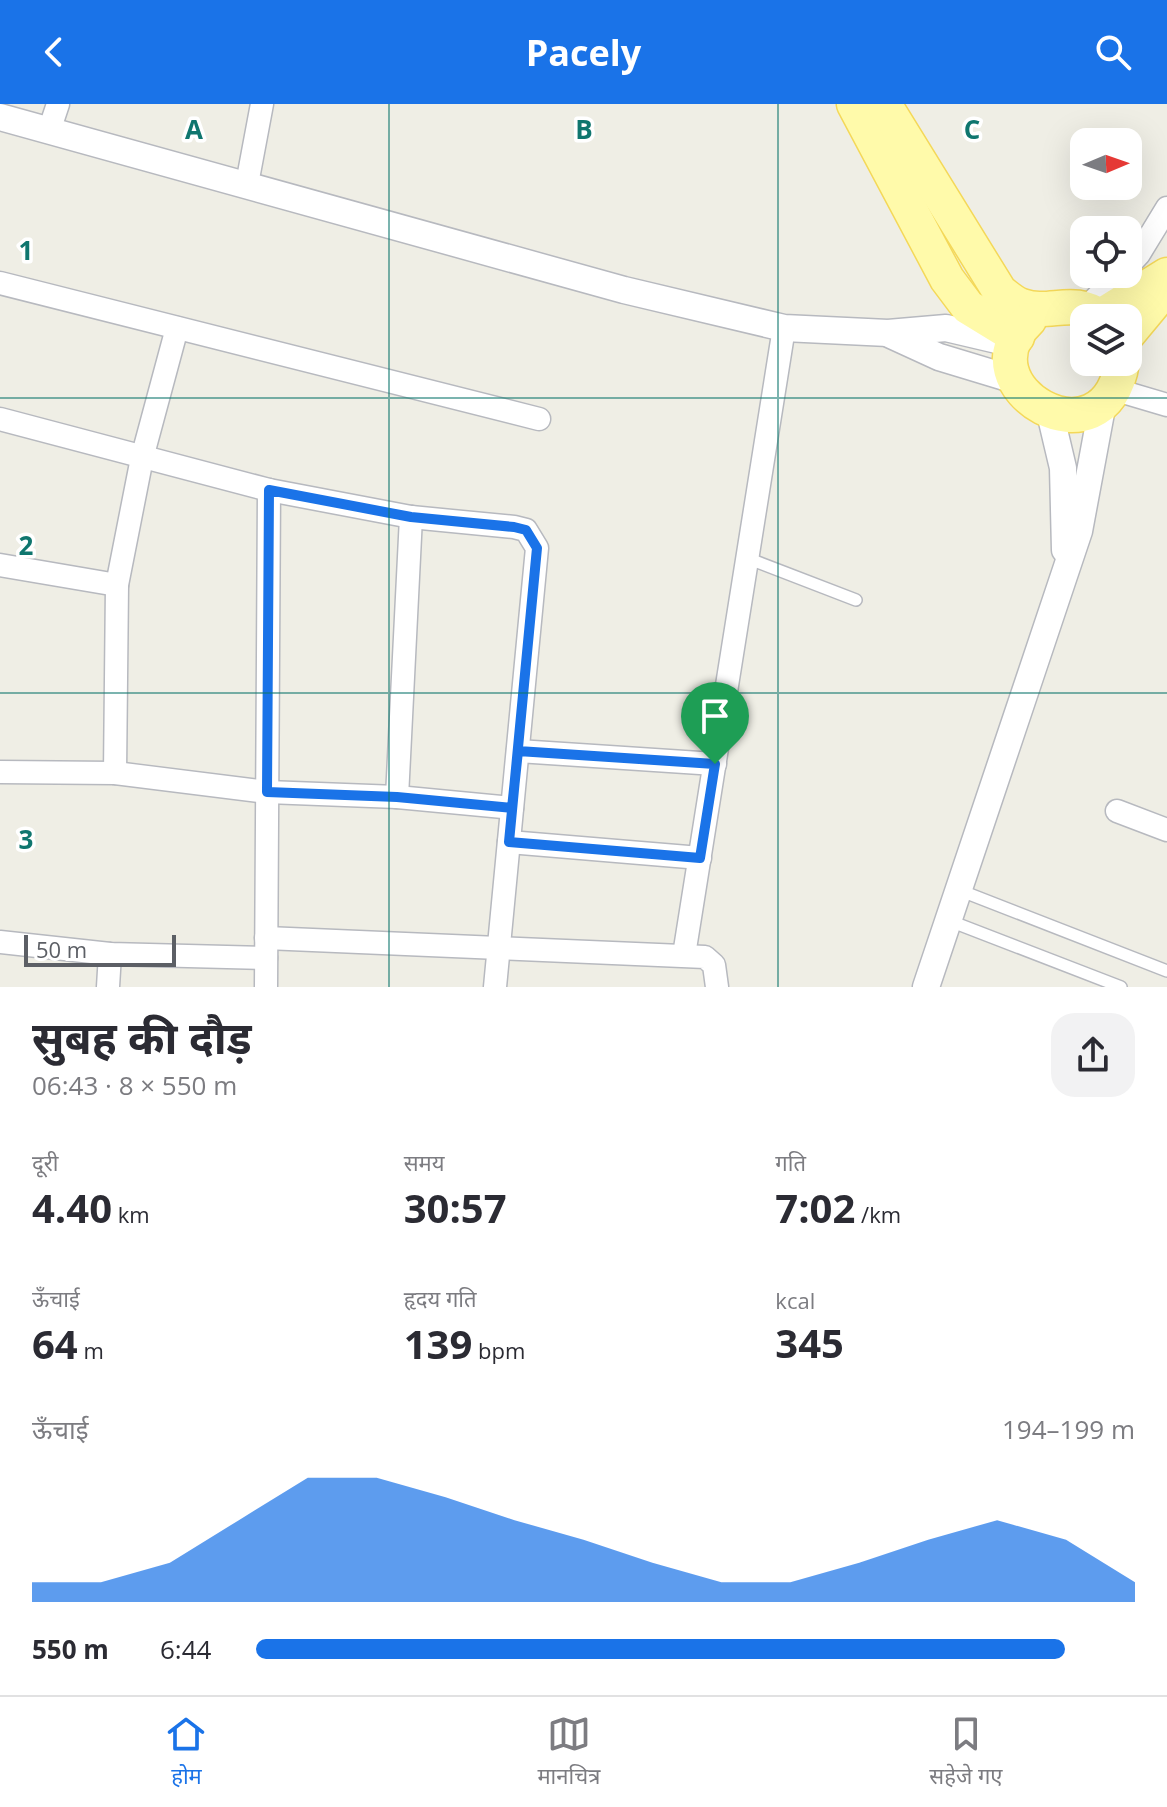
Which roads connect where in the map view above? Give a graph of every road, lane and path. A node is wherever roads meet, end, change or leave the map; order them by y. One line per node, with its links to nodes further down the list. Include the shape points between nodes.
1 (58, 104): 6 (street)
2 (262, 104): 8 (street)
3 (854, 104): 7 (main road)
4 (884, 104): 7 (main road)
5 (0, 117): 6 (street)
6 (49, 131): 8 (street)
7 (901, 162): 16 (main road, via 1000,292 1022,306); 21 (main road, via 947,279 968,307)
8 (247, 184): 19 (street, via 624,290)
9 (1167, 208): 10 (street)
10 (1142, 249)
11 (1167, 275): 14 (main road)
12 (0, 283): 18 (street)
13 (1167, 287): 15 (main road)
14 (1115, 304)
15 (1124, 304)
16 (1070, 313)
17 (1070, 315): 21 (main road, via 1037,313)
18 (177, 328): 27 (street); 28 (street)
19 (784, 328): 20 (street); 31 (street)
20 (888, 333): 21 (street, via 946,328); 22 (street, via 939,357)
21 (1015, 340): 22 (main road)
22 (1015, 380): 25 (main road, via 1029,400)
23 (1113, 384): 24 (street); 25 (main road, via 1087,412); 33 (street)
24 (1167, 405)
25 (1050, 413): 33 (street, via 1063,468)
26 (0, 419): 28 (street)
27 (539, 419)
28 (142, 458): 29 (street); 34 (street)
29 (269, 490): 30 (street); 40 (street)
30 (411, 517): 36 (street, via 514,527 532,537 537,548); 41 (street)
31 (747, 558): 35 (lane); 37 (street)
32 (0, 565): 34 (street)
33 (1065, 570): 47 (street)
34 (117, 585): 39 (street)
35 (856, 600)
36 (518, 751): 37 (street); 42 (street)
37 (715, 764): 46 (street)
38 (0, 772): 39 (street)
39 (115, 773): 40 (street)
40 (267, 792): 41 (street); 50 (street)
41 (397, 797): 42 (street)
42 (512, 808): 45 (street)
43 (1117, 811): 44 (street)
44 (1167, 830)
45 (509, 842): 46 (street); 51 (street)
46 (700, 858): 53 (street)
47 (959, 890): 48 (street); 54 (lane)
48 (950, 921): 55 (lane); 60 (street)
49 (0, 942): 52 (street)
50 (266, 948): 51 (street); 52 (street); 57 (street)
51 (499, 948): 53 (street); 58 (street)
52 (110, 954): 56 (street)
53 (684, 955): 59 (street, via 712,961)
54 (1167, 971)
55 (1100, 983): 61 (lane)
56 (108, 987)
57 (266, 987)
58 (495, 987)
59 (717, 987)
60 (926, 987)
61 (1121, 987)

